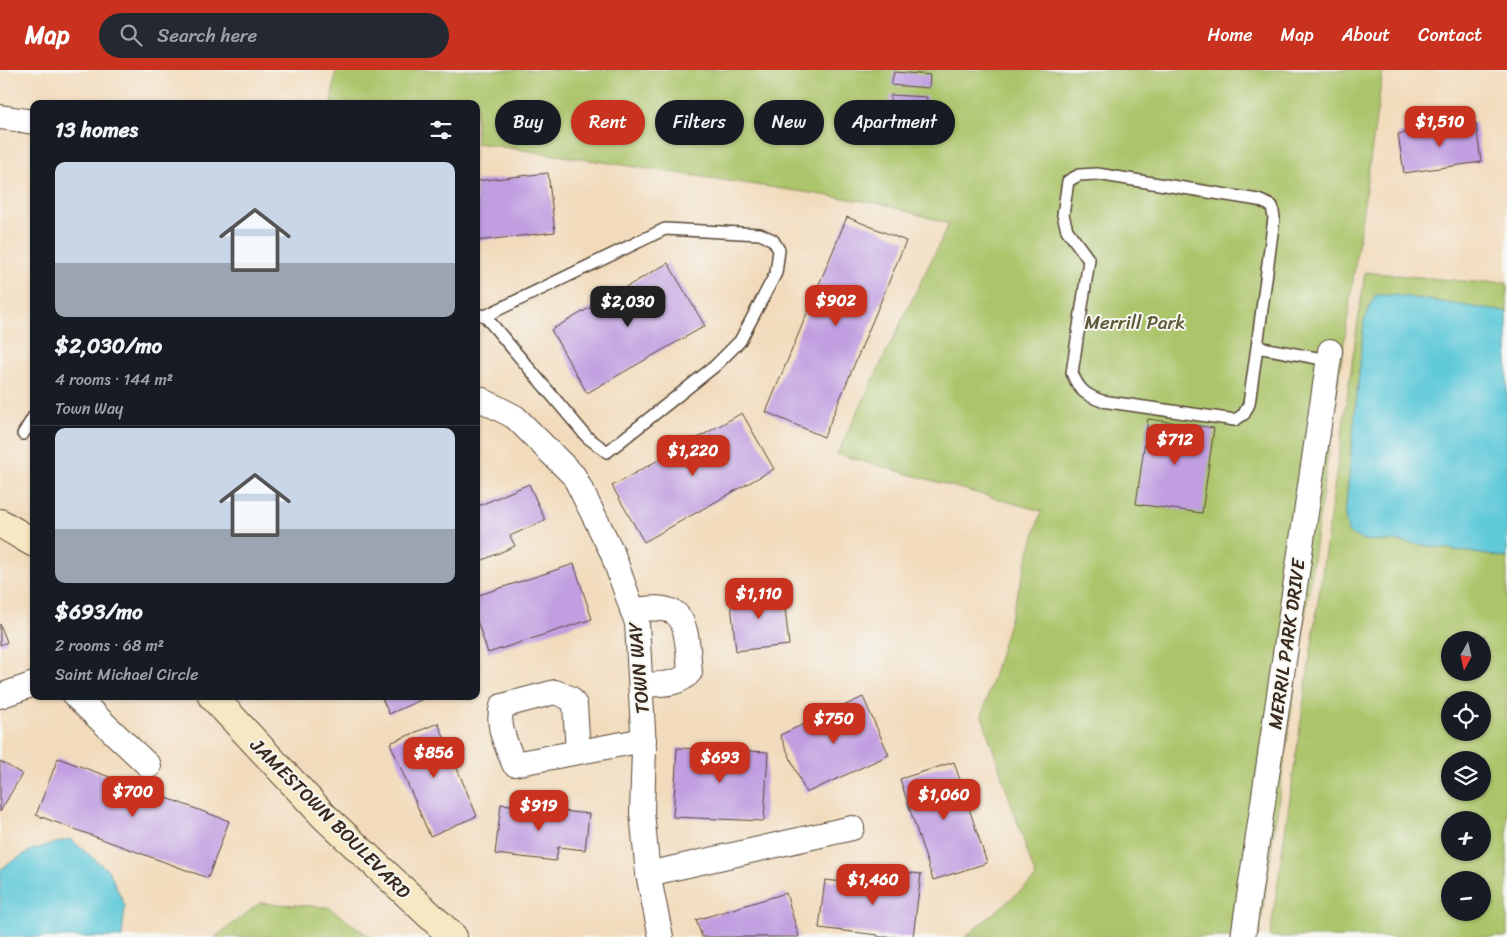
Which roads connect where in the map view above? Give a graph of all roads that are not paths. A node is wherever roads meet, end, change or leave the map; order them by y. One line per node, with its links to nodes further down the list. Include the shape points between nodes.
1 (0, 117): 2 (street)
2 (30, 121)
3 (481, 315): 3 (lane, via 587,437 607,452 715,366 740,341 776,273 779,250 773,240 760,234 665,229)
4 (1257, 347): 4 (lane, via 1249,404 1244,414 1235,420 1102,401 1089,396 1077,385 1072,373 1089,260 1067,230 1063,215 1068,181 1079,175 1097,174 1258,200 1272,206 1274,218); 5 (lane)
5 (1328, 356): 24 (street, MERRIL PARK DRIVE)
6 (480, 399): 11 (street, TOWN WAY, via 515,417 574,476 612,552)
7 (30, 423): 8 (lane)
8 (23, 434)
9 (0, 522): 10 (street)
10 (30, 541)
11 (632, 610): 13 (street, TOWN WAY); 13 (street, via 655,608 680,616 685,627 690,672 684,679 671,683)
12 (30, 685): 14 (street)
13 (640, 685): 17 (street, TOWN WAY)
14 (0, 696)
15 (79, 700): 19 (street)
16 (216, 700): 22 (street, JAMESTOWN BOULEVARD, via 325,817)
17 (644, 740): 18 (street); 21 (street, TOWN WAY, via 642,812)
18 (578, 752): 18 (street, via 514,764 500,727 502,706 555,692 570,698 575,705)
19 (149, 766)
20 (852, 828): 21 (street)
21 (648, 874): 23 (street, TOWN WAY)
22 (453, 937)
23 (661, 937)
24 (1243, 937)

